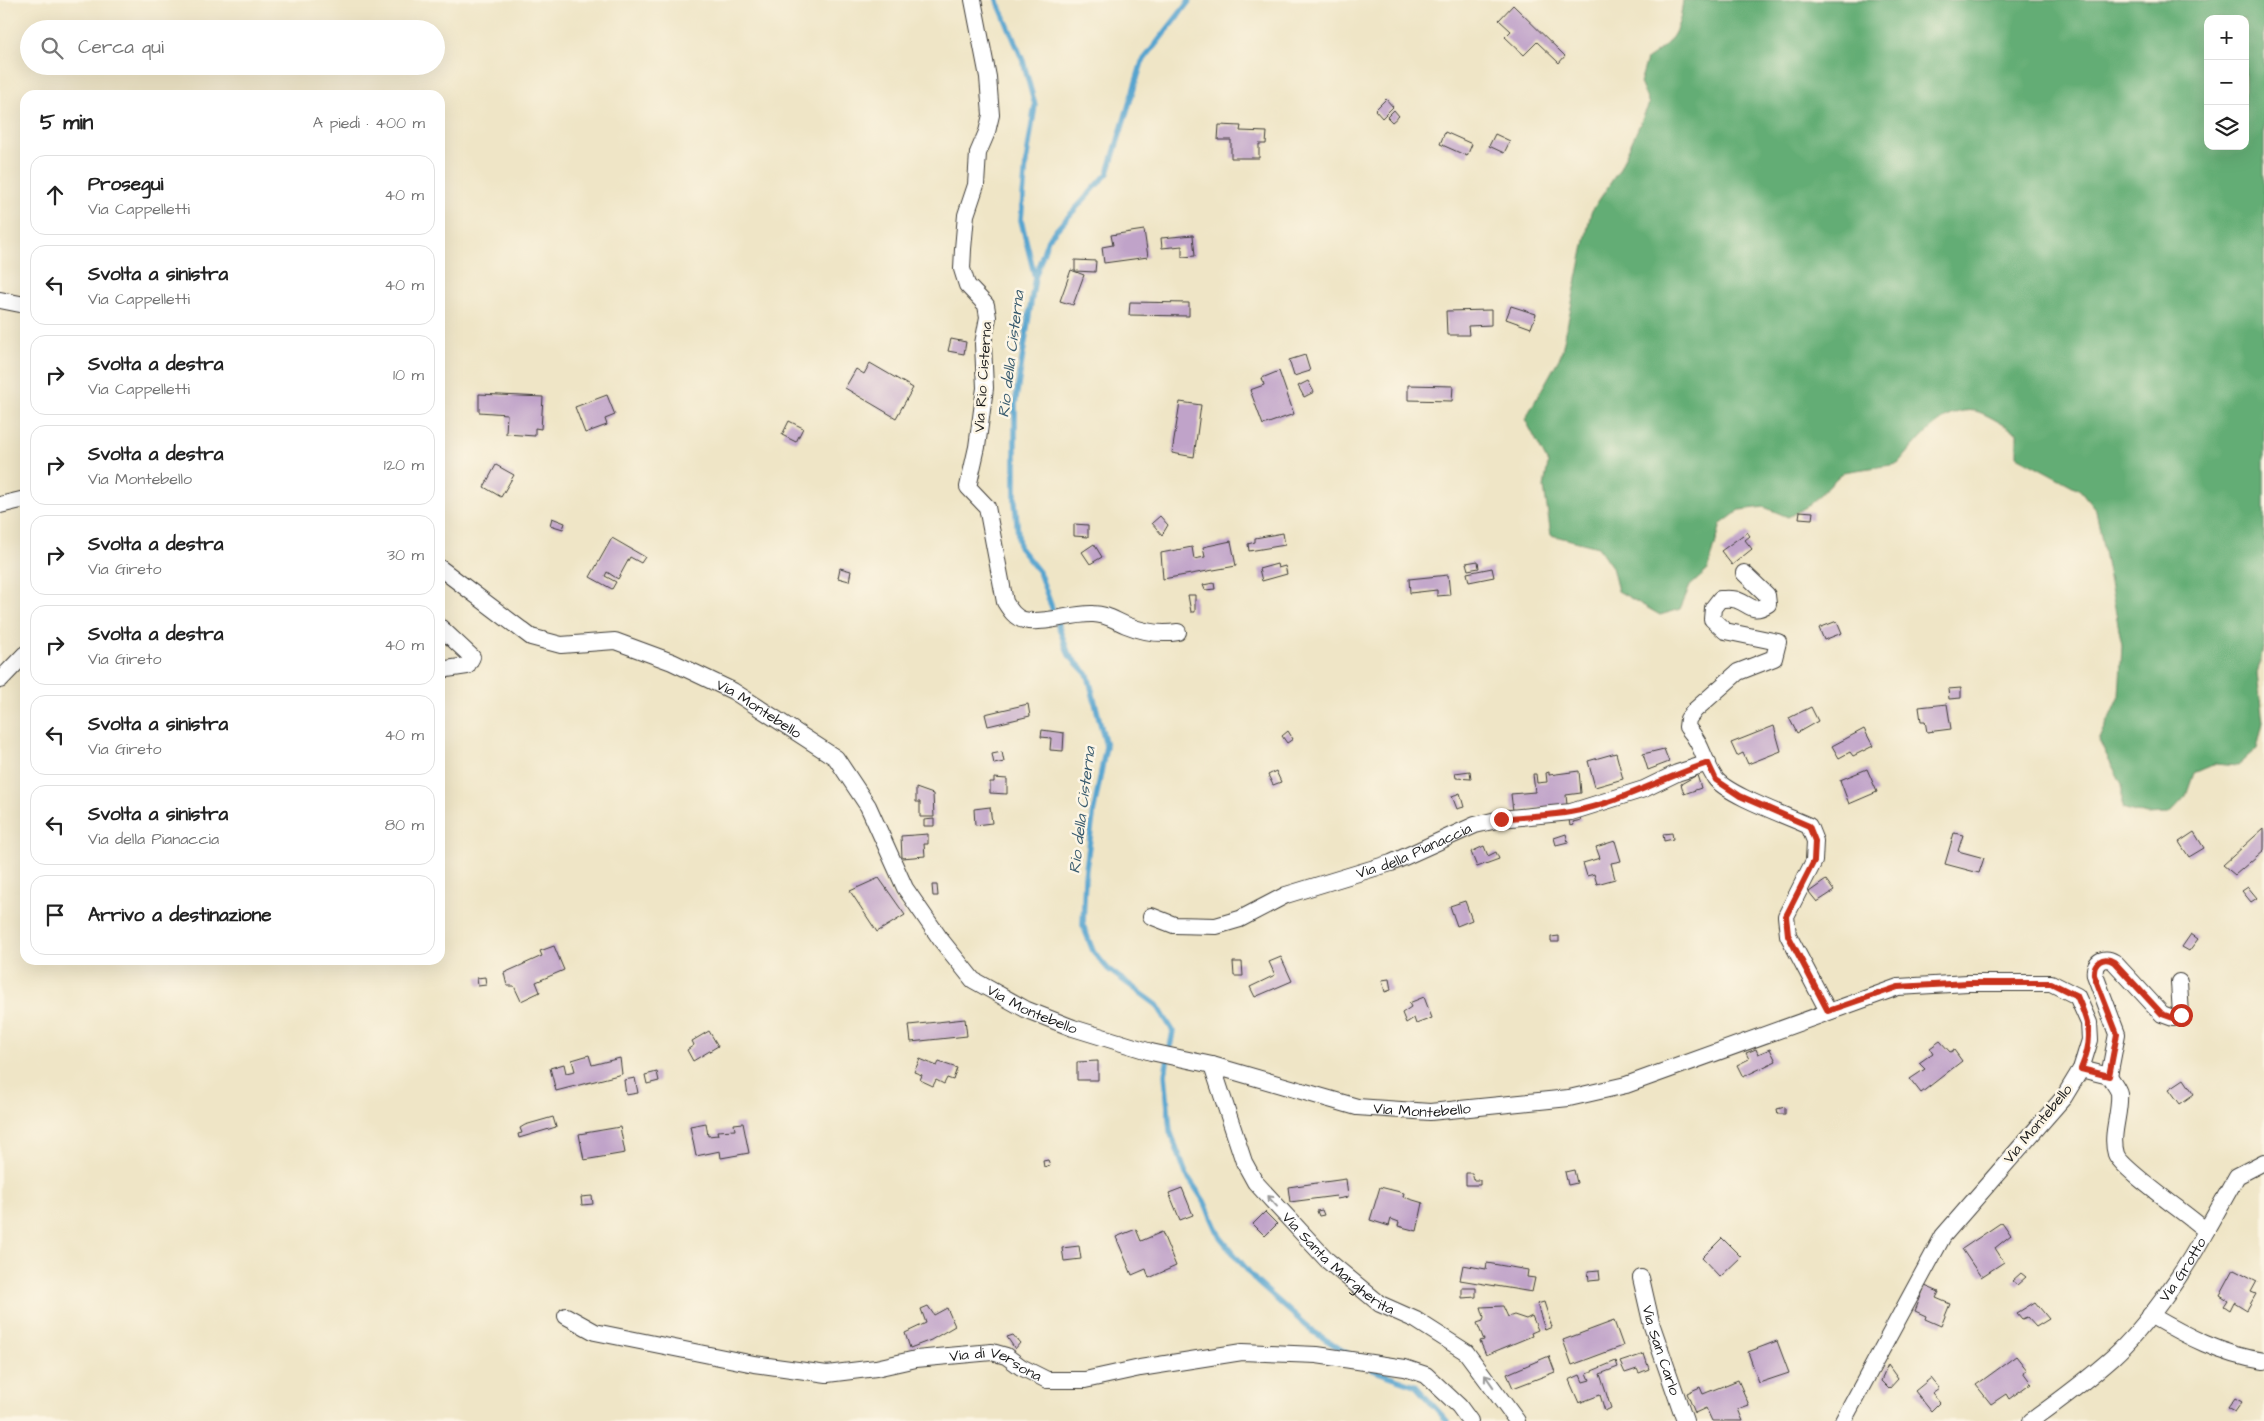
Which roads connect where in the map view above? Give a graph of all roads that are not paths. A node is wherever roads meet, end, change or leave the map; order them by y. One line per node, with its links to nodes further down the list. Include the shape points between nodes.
1 (973, 0): 9 (street, Via Rio Cisterna, via 991,115 978,153 976,185 966,215 963,249 962,269 967,285 986,305 988,317 983,344 985,388 968,487 987,507 1005,602 1022,620 1070,615 1107,616 1145,632)
2 (0, 300): 3 (street)
3 (20, 303)
4 (20, 500): 5 (street)
5 (0, 505)
6 (445, 572): 17 (street, Via Montebello, via 531,636 561,645 615,642 672,662 733,691 836,758 868,806 906,888 973,980 1027,1010 1073,1028 1152,1052)
7 (1744, 573): 13 (street, via 1767,595 1768,604 1752,609 1736,600 1720,600 1713,608 1712,619 1725,631 1778,642 1777,649 1774,658 1738,672 1688,719 1687,727 1699,741)
8 (445, 632): 11 (street, via 472,657 467,666)
9 (1178, 632)
10 (20, 659): 12 (street)
11 (445, 669)
12 (0, 680)
13 (1708, 763): 14 (street, Via della Pianaccia, via 1644,789 1571,812 1475,825 1392,862 1286,895 1240,919 1216,926 1174,925); 16 (street, via 1716,780 1740,796 1809,826 1815,841 1814,861 1786,916 1788,935)
14 (1151, 916)
15 (2179, 982): 19 (street, via 2181,1015 2173,1018 2162,1014 2114,962 2103,959 2096,964 2094,975 2117,1034)
16 (1828, 1011): 17 (street, Via Montebello, via 1626,1085 1570,1098 1430,1112 1357,1107); 18 (street, Via Montebello, via 1898,987 2051,983 2077,996 2089,1023 2090,1040)
17 (1212, 1065): 27 (street, Via Santa Margherita, one-way to 17, via 1466,1352 1416,1320 1380,1304 1328,1261 1255,1182 1244,1162)
18 (2081, 1069): 19 (street); 29 (street, Via Montebello, via 2064,1097 1943,1236)
19 (2109, 1076): 21 (street, Via Grotto, via 2119,1091 2116,1155 2125,1167)
20 (2264, 1162): 21 (street, via 2238,1176)
21 (2206, 1231): 23 (street, Via Grotto, via 2193,1256)
22 (1641, 1278): 28 (street, Via San Carlo, via 1652,1326)
23 (2150, 1315): 25 (street, via 2188,1337 2242,1358); 30 (street, Via Grotto, via 2114,1356)
24 (566, 1316): 26 (street, Via di Versona, via 595,1332 754,1364 827,1374 916,1359 992,1352 1006,1356 1047,1380 1085,1380 1242,1352 1317,1355 1387,1364 1426,1375)
25 (2264, 1362)
26 (1470, 1421)
27 (1517, 1421)
28 (1685, 1421)
29 (1843, 1421)
30 (2031, 1421)

